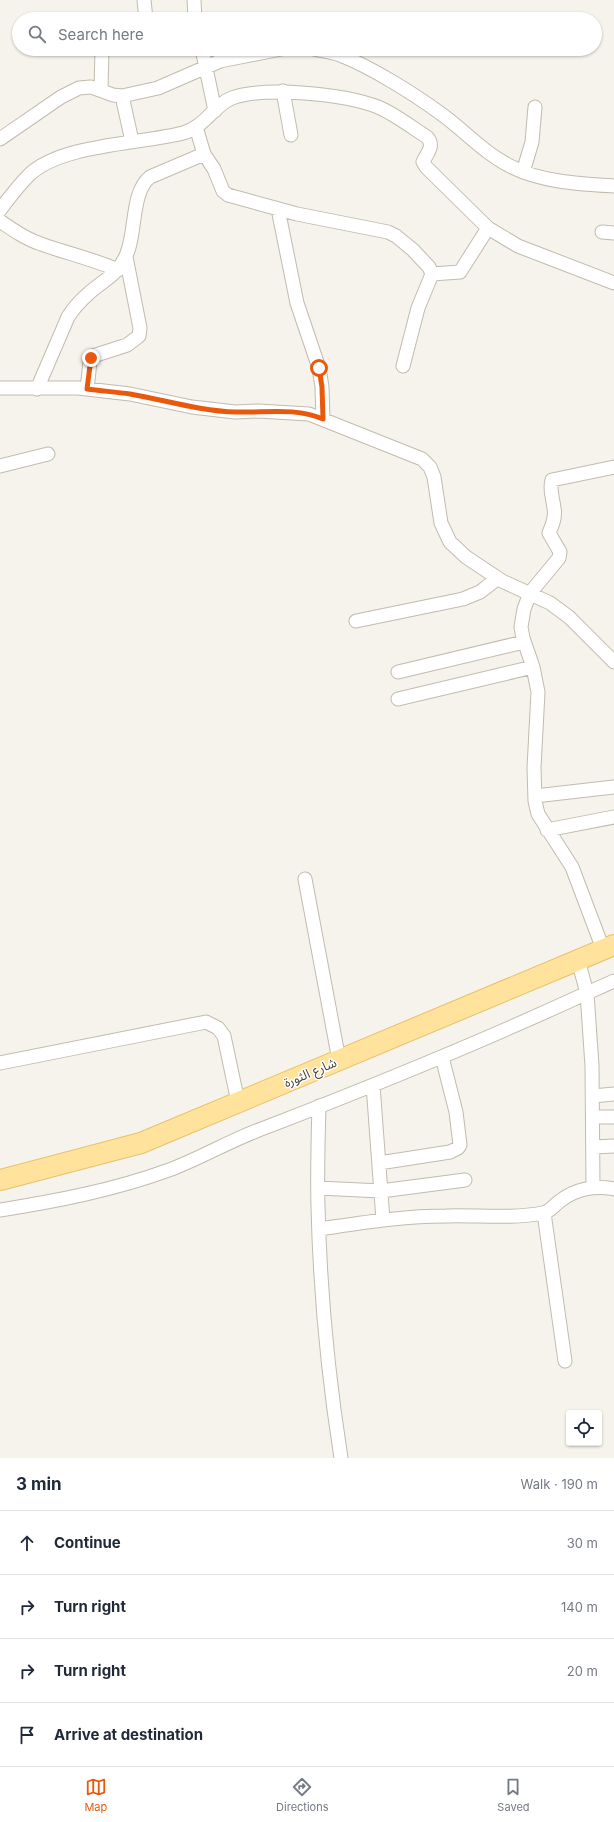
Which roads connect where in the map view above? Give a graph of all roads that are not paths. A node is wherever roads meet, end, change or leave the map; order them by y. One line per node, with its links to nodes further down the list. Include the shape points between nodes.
1 (144, 0): 3 (street)
2 (194, 0): 4 (street)
3 (145, 12)
4 (195, 12)
5 (102, 56): 10 (street)
6 (204, 56): 9 (street)
7 (245, 56): 9 (street)
8 (341, 56): 20 (street, via 363,66 440,113 493,155)
9 (207, 66): 12 (street, via 158,88); 14 (street)
10 (101, 90): 12 (street); 17 (street, via 91,86 79,88 61,97)
11 (284, 91): 14 (street, via 238,96 229,99); 16 (street); 25 (street, via 360,100 380,108 427,137 431,147 424,162 426,167)
12 (122, 96): 18 (street)
13 (535, 107): 20 (street, via 532,142)
14 (216, 111): 15 (street)
15 (196, 127): 18 (street, via 183,133); 19 (street)
16 (291, 135)
17 (0, 139)
18 (132, 141): 23 (street, via 70,154 49,162 30,174)
19 (204, 154): 22 (street, via 214,169 223,191 228,195); 26 (street, via 144,182 138,197)
20 (522, 172): 21 (street, via 572,183)
21 (614, 186)
22 (278, 209): 28 (street, via 388,232 413,250); 34 (street, via 298,304 319,368)
23 (0, 210)
24 (0, 221): 27 (street, via 40,244)
25 (488, 228): 28 (street, via 460,272); 29 (street, via 518,246)
26 (126, 257): 27 (street); 33 (street, via 140,328 139,336 118,348 93,356)
27 (118, 270): 32 (street, via 74,308)
28 (432, 274): 30 (street, via 414,322)
29 (614, 282)
30 (403, 366)
31 (0, 388): 32 (street)
32 (37, 389): 33 (street)
33 (87, 389): 34 (street, via 130,394 192,407 235,412 297,412)
34 (323, 419): 38 (street, via 339,428 422,459 430,467 434,477 441,523 450,542 466,557)
35 (48, 454): 36 (street)
36 (0, 466)
37 (614, 467): 39 (street, via 552,480 550,487 554,509 549,533 560,552 559,558)
38 (498, 578): 39 (street); 40 (street, via 480,592 463,599)
39 (530, 593): 41 (street, via 522,618); 42 (street, via 569,617)
40 (356, 621)
41 (524, 642): 43 (street); 44 (street)
42 (614, 662)
43 (533, 667): 45 (street); 47 (street, via 538,692)
44 (398, 672)
45 (398, 699)
46 (614, 787): 47 (street)
47 (535, 796): 49 (street, via 538,814)
48 (614, 818): 49 (street)
49 (547, 830): 51 (street, via 572,867)
50 (305, 879): 56 (street)
51 (609, 947): 52 (main road, شارع الثورة)
52 (578, 960): 54 (street); 56 (main road, شارع الثورة)
53 (614, 981): 54 (street)
54 (587, 993): 55 (street); 60 (street)
55 (442, 1057): 58 (street); 67 (street, via 456,1112 460,1145 450,1152)
56 (339, 1060): 61 (main road, شارع الثورة)
57 (0, 1063): 61 (street, via 206,1022 218,1028 224,1036)
58 (373, 1085): 62 (street); 67 (street)
59 (614, 1094): 60 (street)
60 (593, 1096): 63 (street)
61 (238, 1102): 68 (main road, شارع الثورة, via 141,1143)
62 (318, 1106): 71 (street); 74 (street, via 135,1182 59,1201)
63 (593, 1117): 64 (street); 65 (street)
64 (614, 1117)
65 (594, 1146): 66 (street); 70 (street)
66 (614, 1146)
67 (378, 1163): 73 (street)
68 (0, 1180)
69 (465, 1180): 73 (street)
70 (593, 1187): 72 (street); 75 (street, via 562,1199)
71 (318, 1188): 73 (street); 77 (street)
72 (614, 1189)
73 (381, 1191): 76 (street)
74 (0, 1210)
75 (544, 1213): 76 (street); 78 (street)
76 (383, 1220): 77 (street)
77 (319, 1229): 79 (street, via 329,1355)
78 (565, 1361)
79 (341, 1458)

